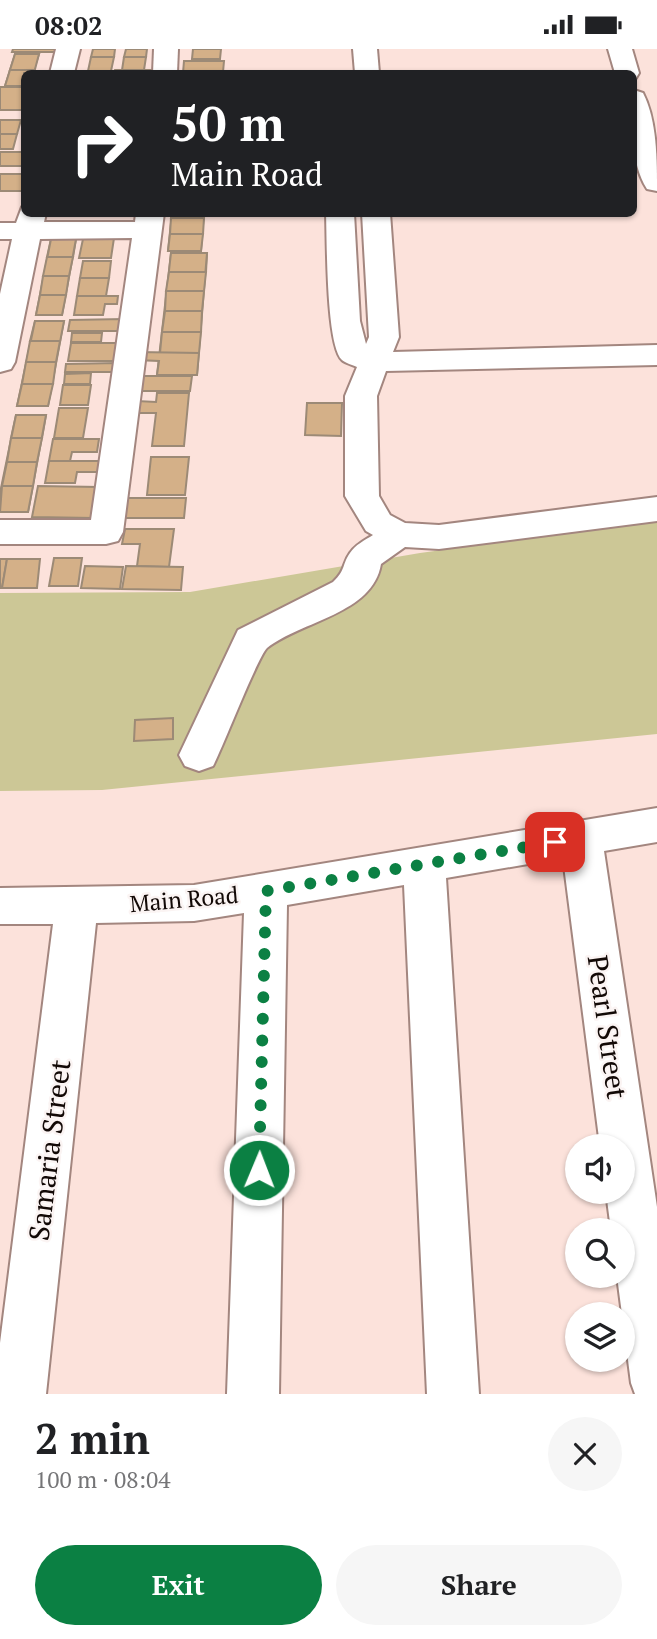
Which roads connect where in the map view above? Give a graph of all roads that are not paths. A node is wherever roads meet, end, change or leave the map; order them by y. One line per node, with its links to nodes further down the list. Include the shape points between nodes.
1 (68, 49): 5 (street)
2 (166, 49): 6 (street)
3 (365, 49): 7 (street)
4 (620, 49): 8 (street)
5 (63, 70)
6 (165, 70)
7 (367, 70)
8 (626, 70)
9 (637, 117): 10 (street)
10 (657, 183)
11 (340, 217): 17 (street, via 345,321 353,354)
12 (376, 217): 17 (street, via 384,337)
13 (150, 222): 14 (street); 19 (street, via 106,532)
14 (20, 225): 16 (street)
15 (657, 355): 17 (street)
16 (0, 362)
17 (373, 362): 20 (street, via 361,396 362,496 378,523)
18 (657, 509): 20 (street, via 439,537)
19 (0, 532)
20 (399, 535): 21 (street, via 364,558 361,577 346,591 251,640)
21 (199, 755)
22 (657, 825): 23 (street, Main Road)
23 (581, 837): 24 (street, Main Road); 28 (street, Pearl Street)
24 (424, 864): 25 (street, Main Road); 31 (street)
25 (266, 891): 26 (street, Main Road, via 194,902); 30 (street)
26 (77, 905): 27 (street, Main Road); 29 (street, Samaria Street)
27 (0, 906)
28 (657, 1383)
29 (20, 1394)
30 (253, 1394)
31 (453, 1394)

